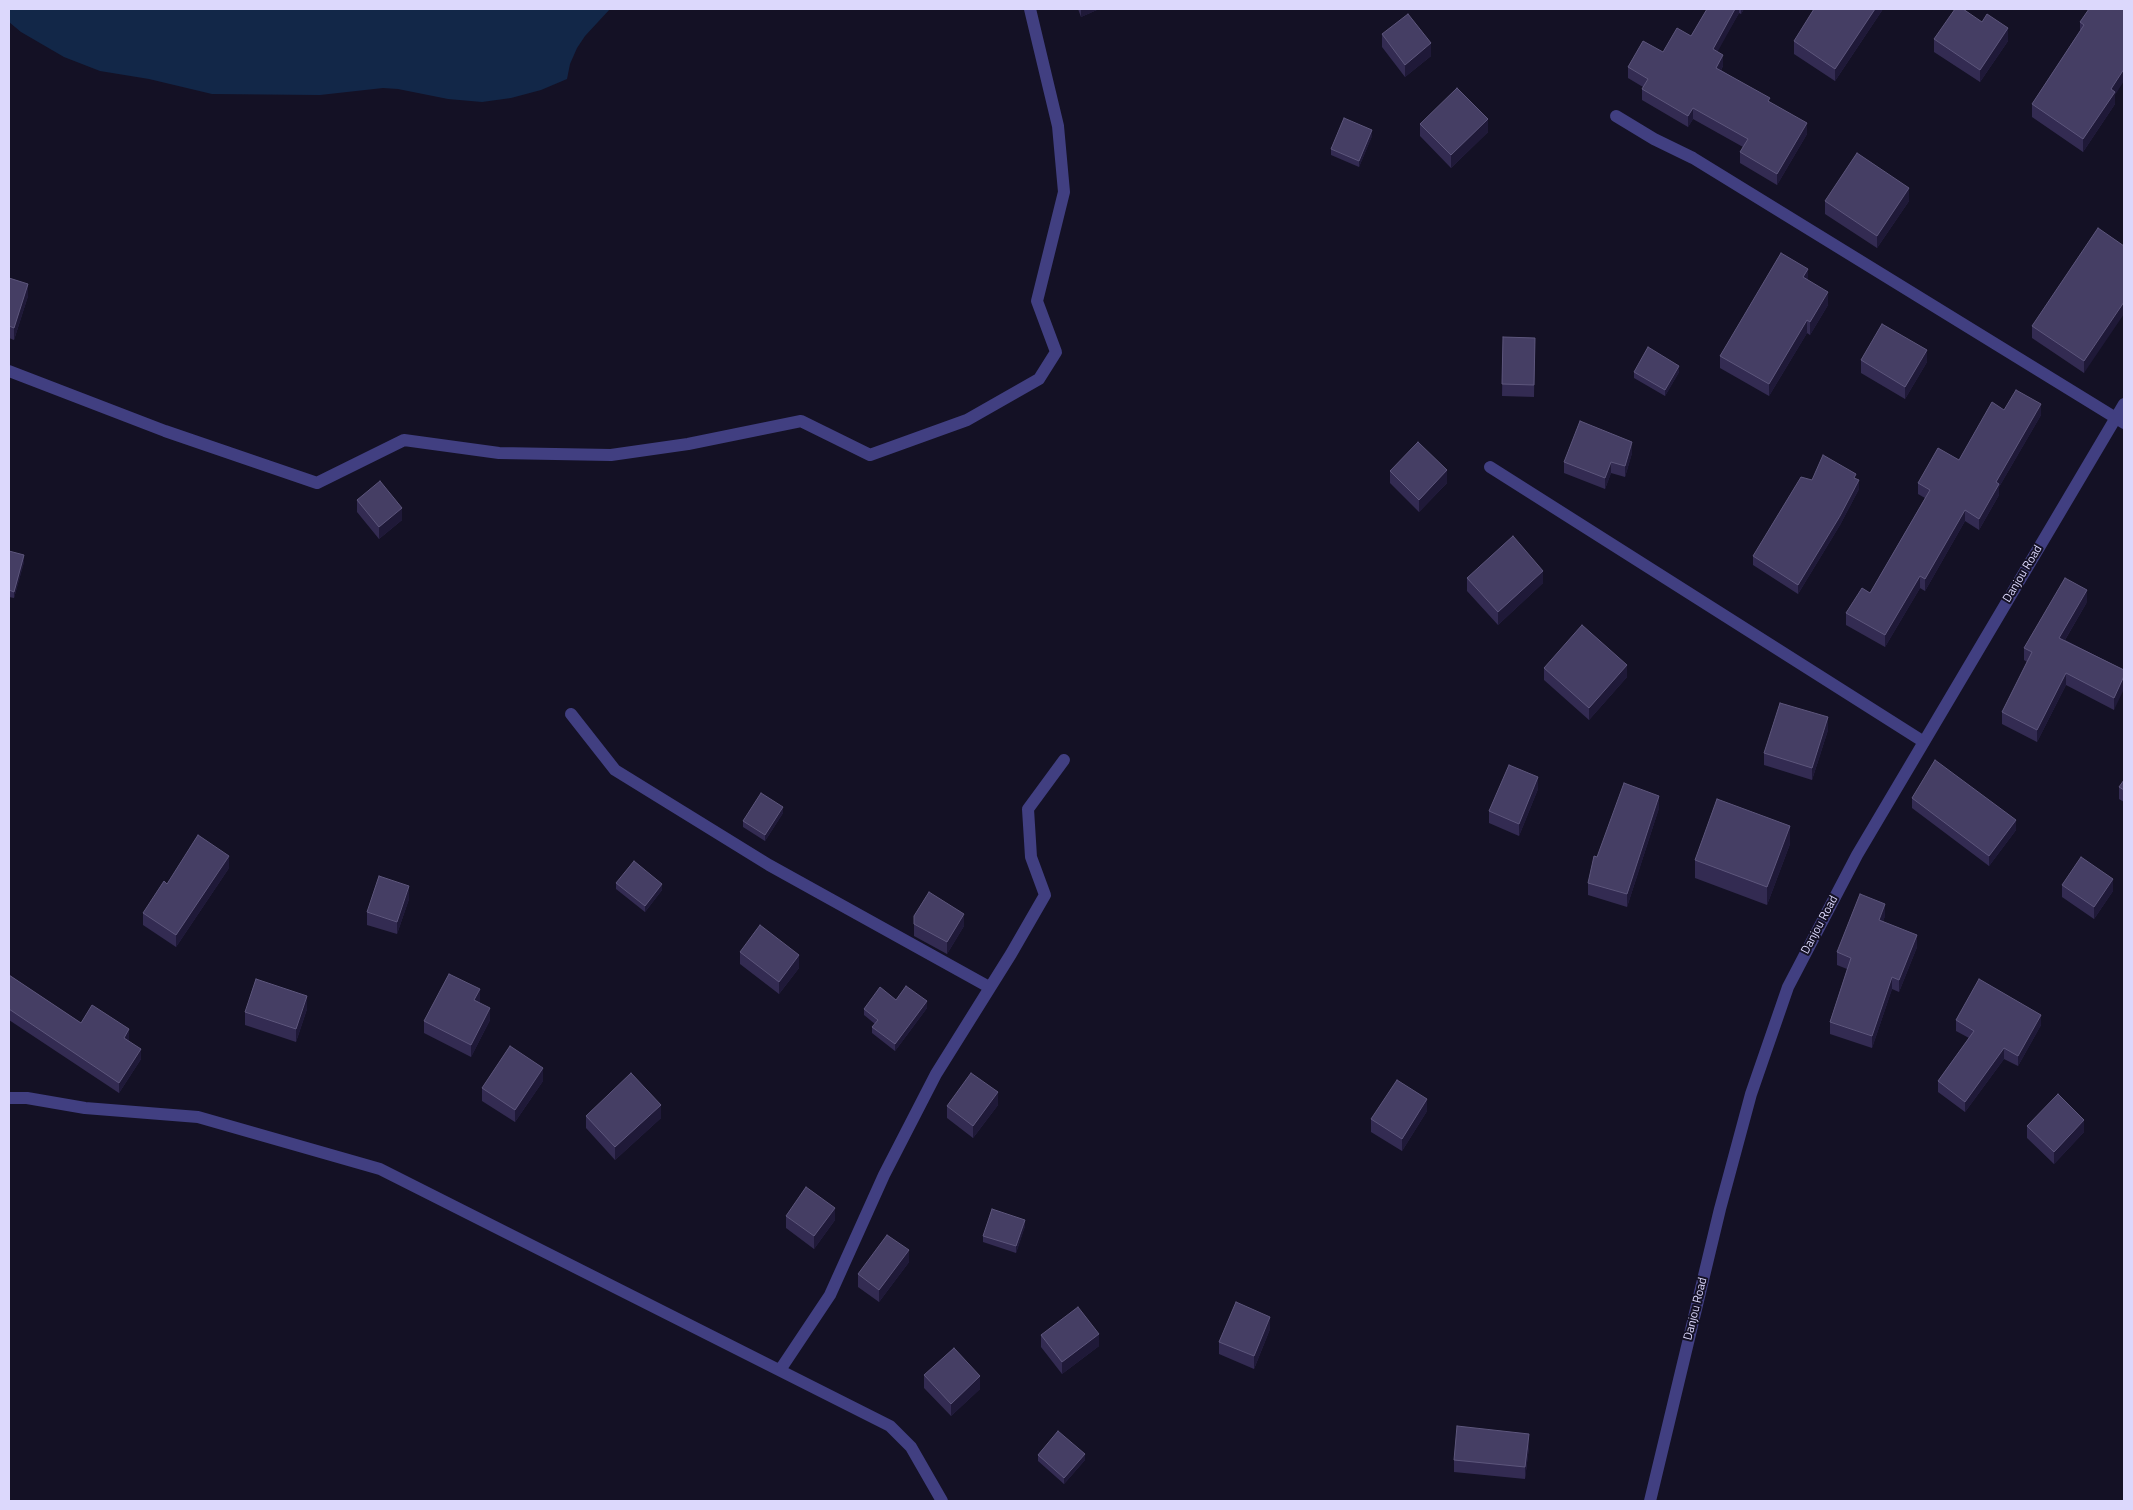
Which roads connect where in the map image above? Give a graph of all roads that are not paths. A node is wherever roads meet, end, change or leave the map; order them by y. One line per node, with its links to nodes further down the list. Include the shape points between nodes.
1 (1030, 9): 3 (street, via 1058,126 1064,192 1037,301 1056,352 1039,379 967,420 879,452 870,455 801,420 688,444 611,455 499,453 404,440 317,483)
2 (1616, 116): 5 (street, via 1701,163)
3 (9, 371)
4 (2124, 404): 5 (street, Danjou Road)
5 (2120, 420): 8 (street, Danjou Road)
6 (1490, 467): 8 (street)
7 (571, 714): 10 (street, via 615,770 769,865)
8 (1924, 742): 14 (street, Danjou Road, via 1857,855 1788,987 1759,1069 1720,1209)
9 (1064, 760): 10 (street, via 1028,809 1031,857 1045,895)
10 (989, 987): 12 (street, via 936,1074 884,1175 830,1295)
11 (9, 1098): 12 (street, via 198,1117 380,1169)
12 (780, 1370): 13 (street, via 890,1426 911,1447)
13 (942, 1501)
14 (1650, 1501)

